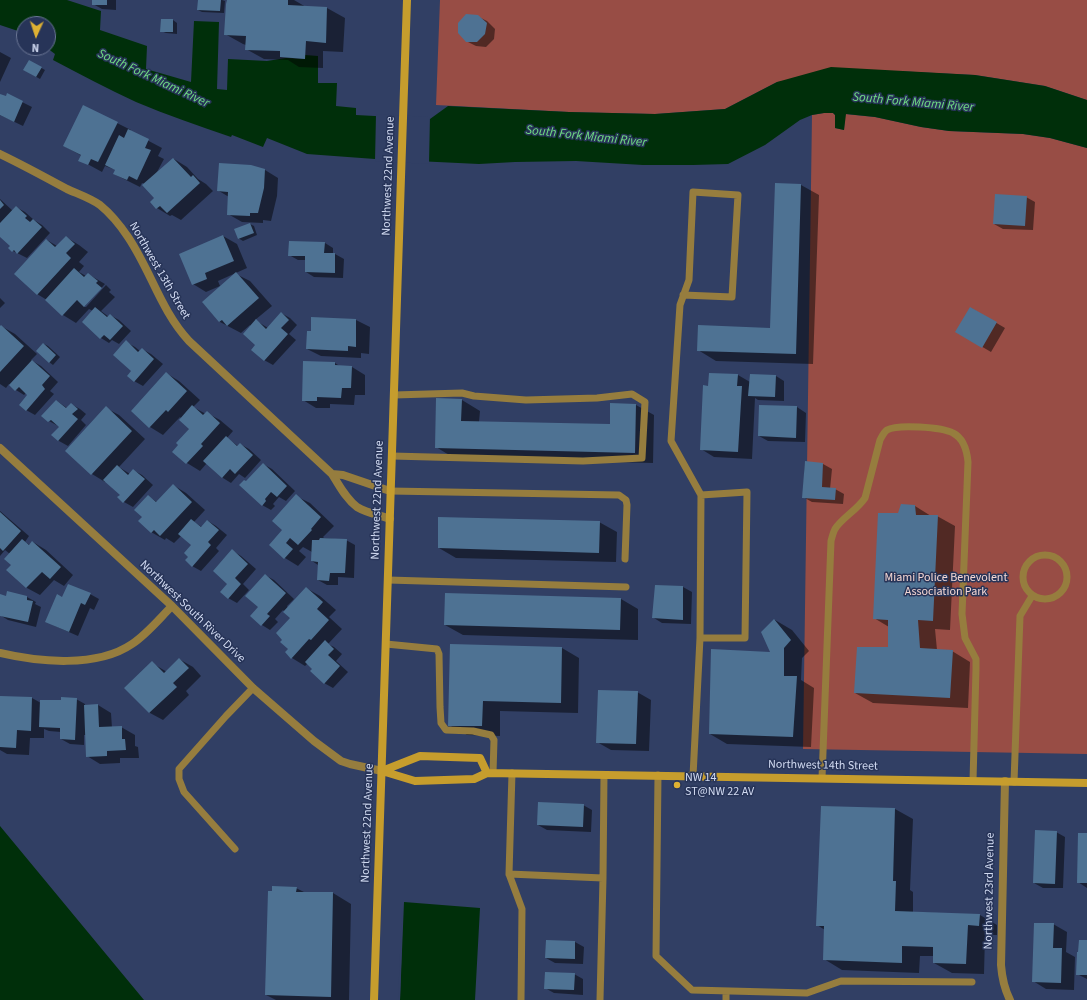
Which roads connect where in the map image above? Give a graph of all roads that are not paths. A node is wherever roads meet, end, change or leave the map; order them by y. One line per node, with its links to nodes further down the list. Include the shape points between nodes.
1 (407, 0): 4 (main road, Northwest 22nd Avenue)
2 (0, 154): 7 (street, Northwest 13th Street, via 99,204 128,237 180,331)
3 (684, 295): 3 (lane, via 689,280 693,192 738,195 732,297); 9 (lane, via 680,305 671,441)
4 (394, 395): 6 (main road, Northwest 22nd Avenue); 6 (lane, via 462,392 474,396 526,400 597,398 632,394 645,402 642,458 584,461)
5 (0, 448): 15 (street, Northwest South River Drive)
6 (392, 456): 8 (main road, Northwest 22nd Avenue)
7 (332, 474): 8 (street, via 343,475); 10 (street, Northwest 13th Street, via 356,506)
8 (390, 491): 10 (main road, Northwest 22nd Avenue); 11 (lane, via 619,495 626,500 627,505)
9 (701, 495): 16 (lane); 16 (lane, via 747,492 745,638)
10 (390, 519): 12 (main road, Northwest 22nd Avenue)
11 (625, 559)
12 (388, 580): 13 (lane); 17 (main road, Northwest 22nd Avenue)
13 (626, 587)
14 (1032, 596): 14 (lane, via 1046,599 1060,594 1067,581 1067,574 1060,561 1046,555 1038,556 1027,564 1023,578 1027,591); 29 (lane, via 1020,616)
15 (172, 606): 18 (street, via 143,636 131,645 106,656 47,660); 19 (street, Northwest South River Drive)
16 (700, 638): 25 (lane)
17 (386, 644): 20 (main road, Northwest 22nd Avenue); 21 (lane, via 437,648 441,723 446,730 491,735 494,740)
18 (0, 652)
19 (253, 688): 20 (street, Northwest South River Drive, via 341,761); 31 (lane, via 179,770 184,792)
20 (382, 771): 21 (main road, Northwest 14th Street, via 415,781 474,778); 21 (main road, via 420,756 480,758); 36 (main road, Northwest 22nd Avenue)
21 (490, 773): 22 (main road, Northwest 14th Street)
22 (512, 773): 23 (main road, Northwest 14th Street); 32 (lane)
23 (604, 774): 24 (main road, Northwest 14th Street); 33 (lane)
24 (658, 775): 25 (main road, Northwest 14th Street); 35 (lane, via 656,956 692,990)
25 (693, 776): 26 (main road, Northwest 14th Street)
26 (822, 778): 27 (main road, Northwest 14th Street); 27 (lane, via 831,541 841,521 860,506 865,498 880,440 887,430 894,427 923,427 953,433 966,449 967,455 962,614 965,638 976,659)
27 (973, 781): 28 (main road, Northwest 14th Street)
28 (1005, 781): 29 (main road, Northwest 14th Street); 40 (street, Northwest 23rd Avenue, via 1001,964 1005,990)
29 (1014, 782): 30 (main road, Northwest 14th Street)
30 (1087, 783)
31 (235, 848)
32 (510, 874): 33 (lane); 37 (lane, via 522,910)
33 (603, 878): 38 (lane)
34 (972, 982): 35 (lane, via 841,981 807,993)
35 (726, 991): 39 (lane)
36 (374, 1000)
37 (521, 1000)
38 (600, 1000)
39 (726, 1000)
40 (1010, 1000)

